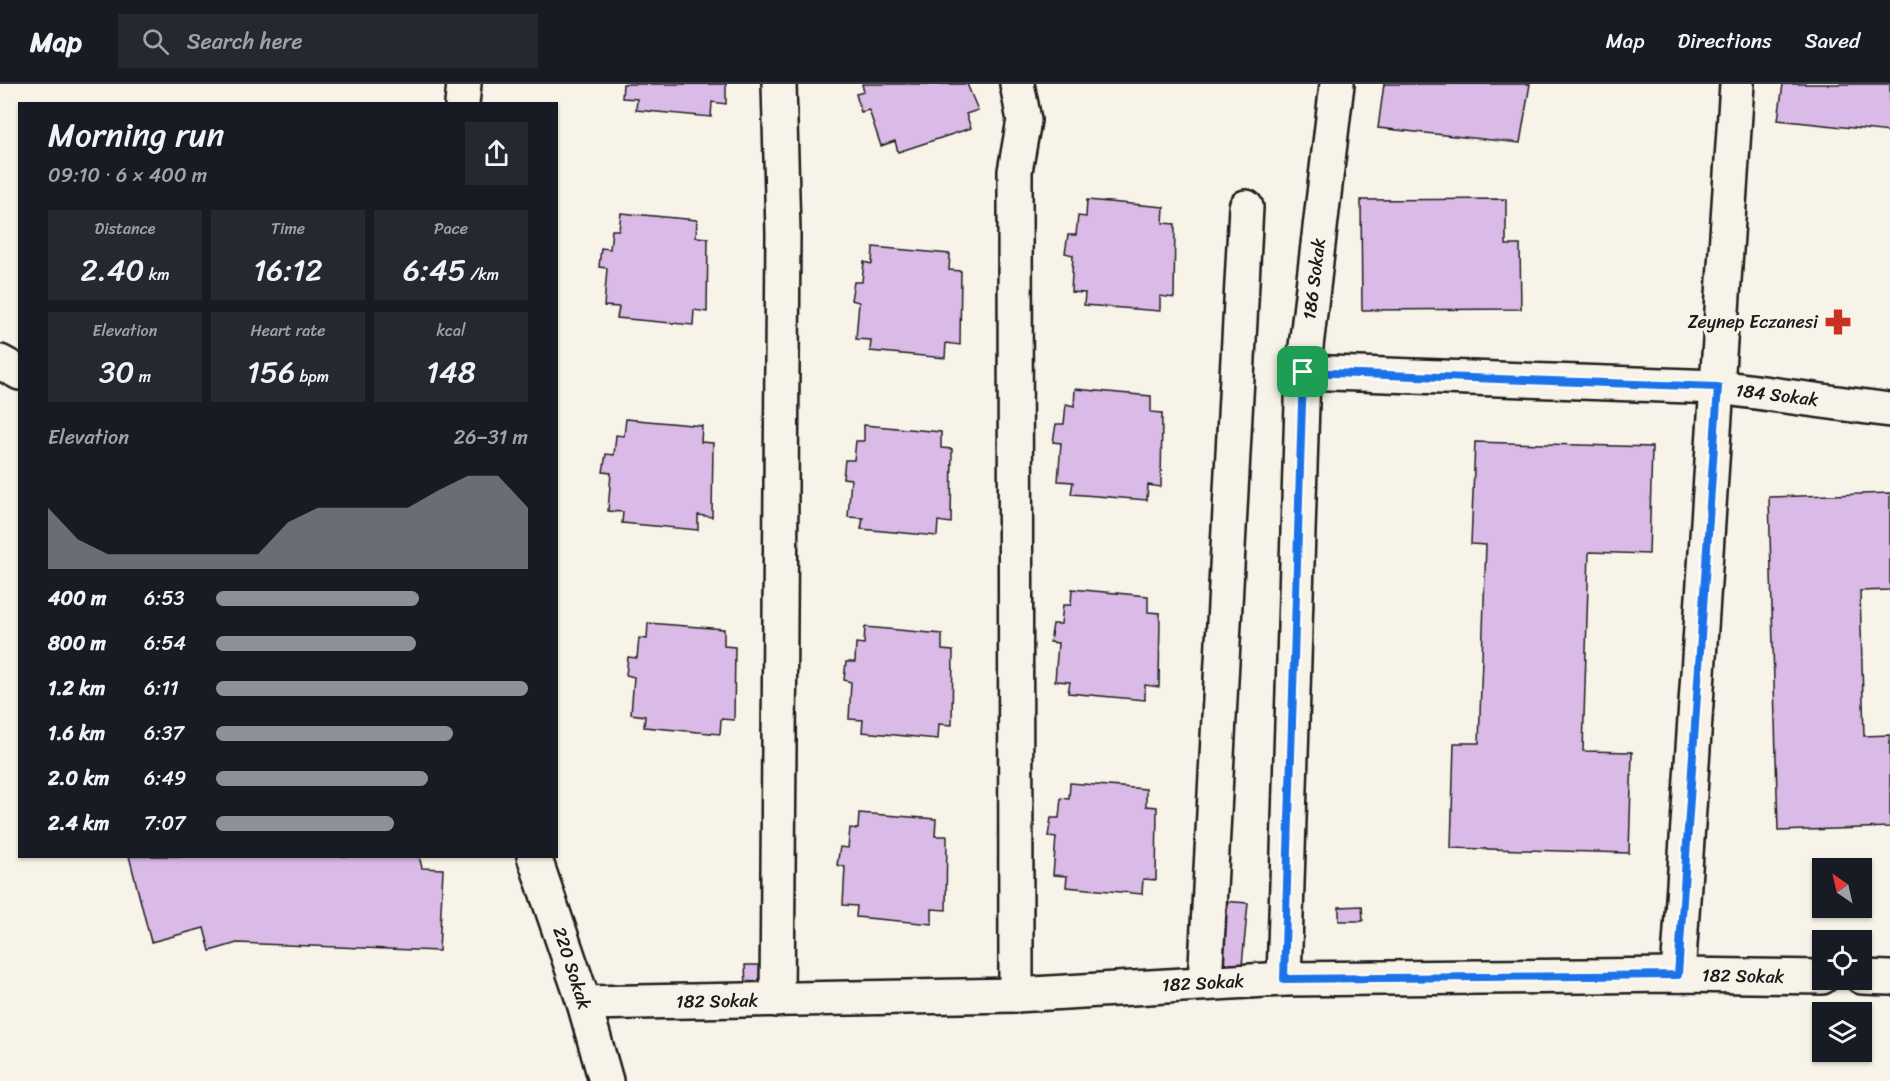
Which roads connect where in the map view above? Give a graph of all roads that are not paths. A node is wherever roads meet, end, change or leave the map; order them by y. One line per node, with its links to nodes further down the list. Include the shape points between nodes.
1 (464, 84): 6 (street)
2 (780, 84): 21 (street, via 783,233)
3 (1017, 84): 20 (street, via 1024,120 1015,171)
4 (1337, 84): 10 (street, 186 Sokak)
5 (1737, 84): 11 (street)
6 (462, 102)
7 (1246, 207): 19 (street)
8 (0, 362): 9 (street)
9 (18, 372)
10 (1303, 372): 11 (street, 184 Sokak); 18 (street, 186 Sokak)
11 (1718, 387): 12 (street, 184 Sokak); 14 (street)
12 (1890, 410)
13 (535, 858): 22 (street, 220 Sokak)
14 (1678, 975): 15 (street, 182 Sokak); 18 (street, 182 Sokak)
15 (1812, 977)
16 (1872, 977): 17 (street)
17 (1890, 978)
18 (1284, 979): 19 (street, 182 Sokak)
19 (1205, 983): 20 (street, 182 Sokak)
20 (1016, 995): 21 (street, 182 Sokak)
21 (777, 1000): 22 (street, 182 Sokak)
22 (584, 1003): 23 (street, 220 Sokak)
23 (606, 1081)

